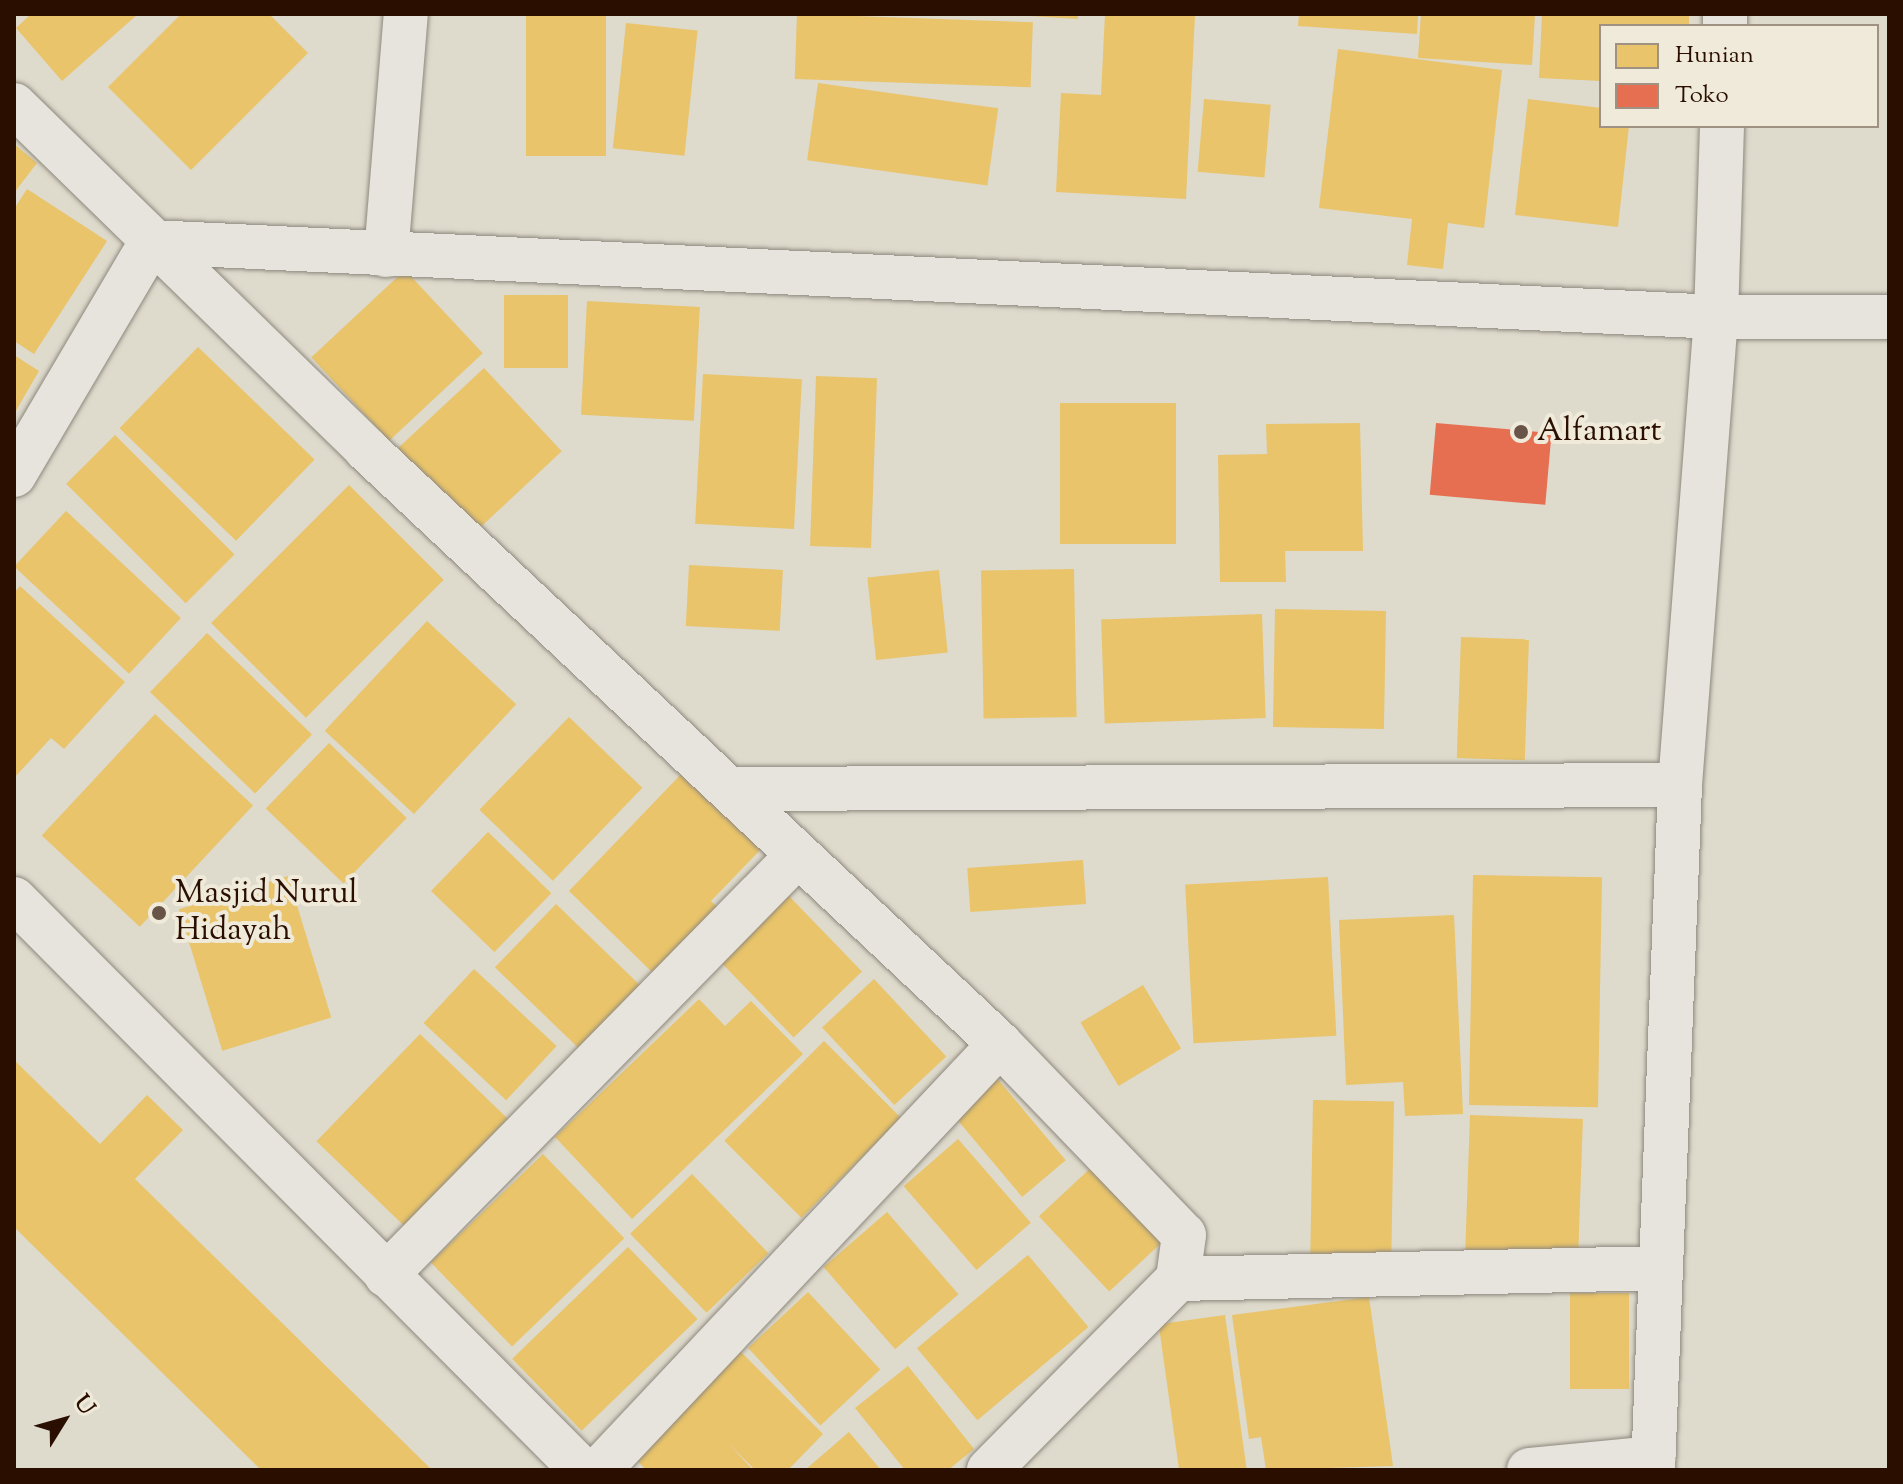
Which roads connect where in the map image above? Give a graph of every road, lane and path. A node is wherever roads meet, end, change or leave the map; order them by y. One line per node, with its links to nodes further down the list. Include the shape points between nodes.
1 (406, 14): 5 (street)
2 (14, 105): 4 (street)
3 (1722, 128): 6 (street)
4 (151, 242): 5 (street); 8 (street); 10 (street)
5 (386, 255): 6 (street)
6 (1716, 317): 7 (street); 9 (street)
7 (1889, 317)
8 (14, 475)
9 (1680, 785): 10 (street); 14 (street)
10 (731, 789): 11 (street)
11 (796, 857): 13 (street); 15 (street)
12 (14, 899): 15 (street)
13 (1000, 1044): 16 (street, via 1184,1235); 19 (street)
14 (1658, 1268): 16 (street); 17 (street)
15 (386, 1275): 18 (street)
16 (1178, 1279): 20 (street)
17 (1653, 1464): 21 (street)
18 (582, 1470)
19 (599, 1470)
20 (989, 1470)
21 (1529, 1470)

